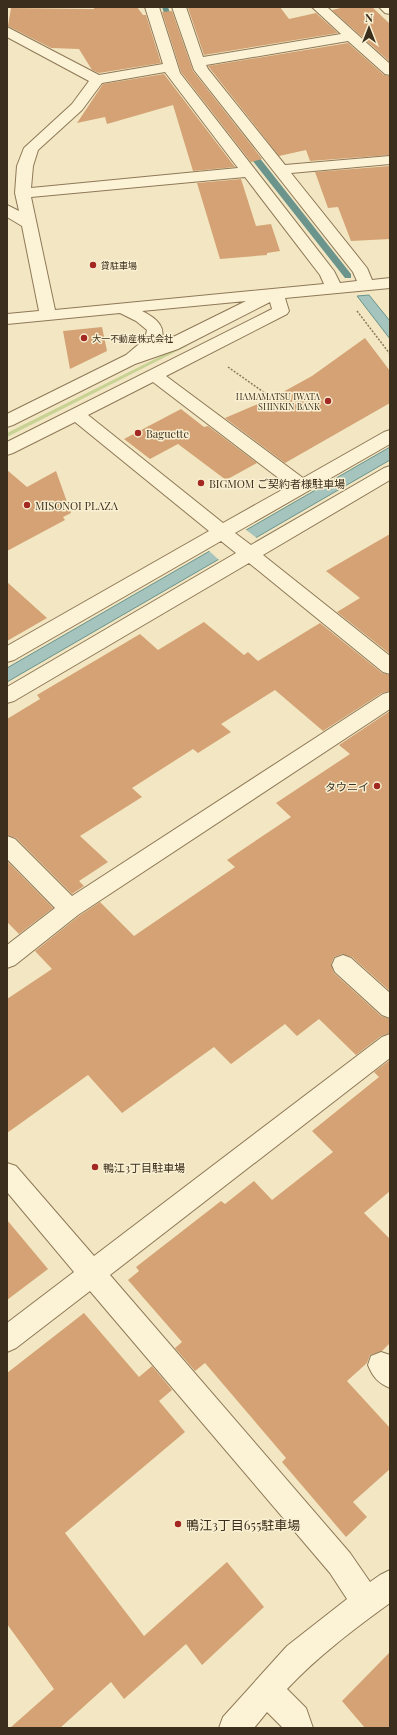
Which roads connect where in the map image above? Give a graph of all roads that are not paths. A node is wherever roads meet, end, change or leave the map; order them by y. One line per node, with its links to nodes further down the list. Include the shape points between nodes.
1 (152, 7): 9 (street)
2 (179, 7): 8 (street)
3 (319, 7): 7 (street)
4 (386, 7): 5 (street)
5 (390, 10)
6 (7, 31): 11 (street)
7 (351, 36): 8 (street); 10 (street)
8 (198, 62): 13 (street, via 201,70)
9 (171, 67): 11 (street); 14 (street, via 173,74)
10 (390, 71)
11 (96, 80): 15 (street, via 76,107 31,148 25,166)
12 (390, 160): 13 (street)
13 (280, 170): 19 (street, via 361,271)
14 (250, 172): 15 (street); 20 (street, via 328,274)
15 (23, 193): 17 (street)
16 (7, 210): 17 (street)
17 (30, 224): 23 (street)
18 (390, 283): 19 (street)
19 (366, 285): 20 (street)
20 (334, 288): 21 (street)
21 (275, 294): 22 (street); 25 (street, via 172,346); 26 (street, via 281,311)
22 (124, 309): 23 (street); 25 (street, via 153,325 155,333 153,341)
23 (48, 316): 24 (street)
24 (7, 319)
25 (129, 360): 28 (street)
26 (154, 375): 27 (street); 32 (street)
27 (76, 414): 30 (street); 33 (street)
28 (7, 421)
29 (390, 436): 32 (street)
30 (7, 449)
31 (390, 472): 33 (street)
32 (302, 486): 33 (street)
33 (235, 543): 34 (street); 35 (street); 36 (street)
34 (7, 655)
35 (390, 667)
36 (7, 696)
37 (390, 699): 39 (street)
38 (7, 845): 39 (street)
39 (70, 909): 40 (street)
40 (7, 958)
41 (343, 965): 42 (street)
42 (390, 1008)
43 (390, 1044): 45 (street)
44 (7, 1174): 45 (street)
45 (92, 1273): 46 (street); 48 (street, via 340,1563)
46 (7, 1339)
47 (390, 1585): 48 (street)
48 (366, 1602): 49 (street, via 297,1658)
49 (267, 1690): 50 (street); 51 (street, via 295,1720)
50 (234, 1728)
51 (298, 1728)

